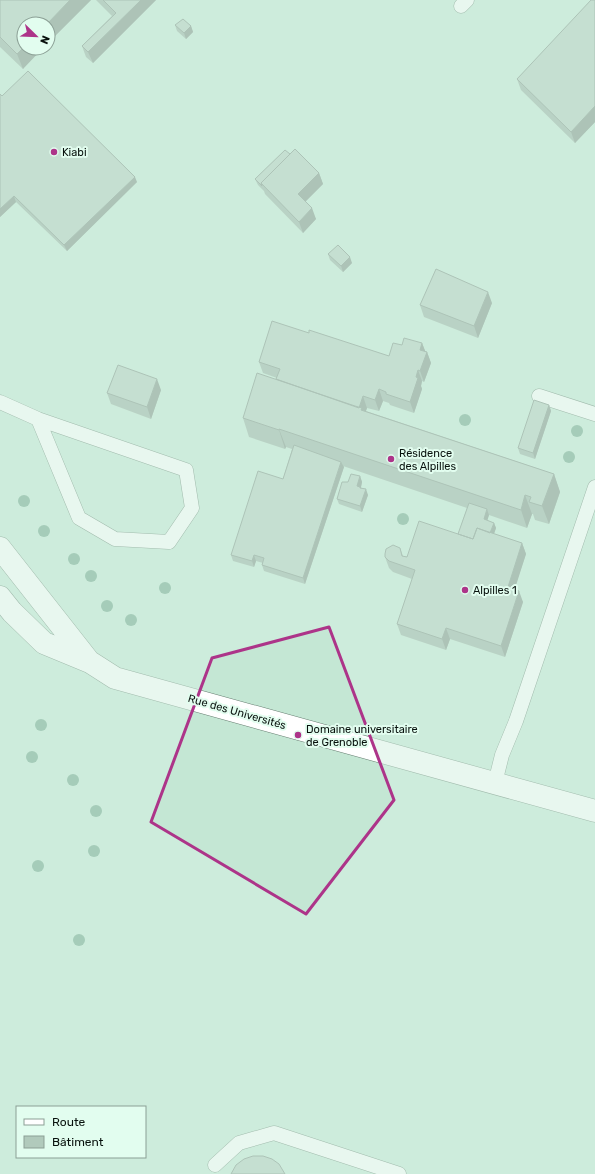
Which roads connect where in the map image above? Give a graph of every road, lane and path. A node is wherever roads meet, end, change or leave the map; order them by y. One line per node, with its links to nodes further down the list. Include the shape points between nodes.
1 (539, 396): 3 (lane)
2 (0, 402): 4 (lane)
3 (595, 414)
4 (38, 419): 4 (lane, via 79,518 115,540 169,542 192,508 186,470)
5 (595, 487): 9 (lane, via 516,721 502,755)
6 (0, 548): 8 (street, Rue des Universités)
7 (0, 597): 8 (street, Rue des Universités, via 44,643)
8 (90, 662): 9 (street, Rue des Universités, via 115,678)
9 (495, 783): 10 (street, Rue des Universités)
10 (595, 811)
11 (216, 1165): 12 (lane, via 239,1143 274,1133)
12 (399, 1174)

